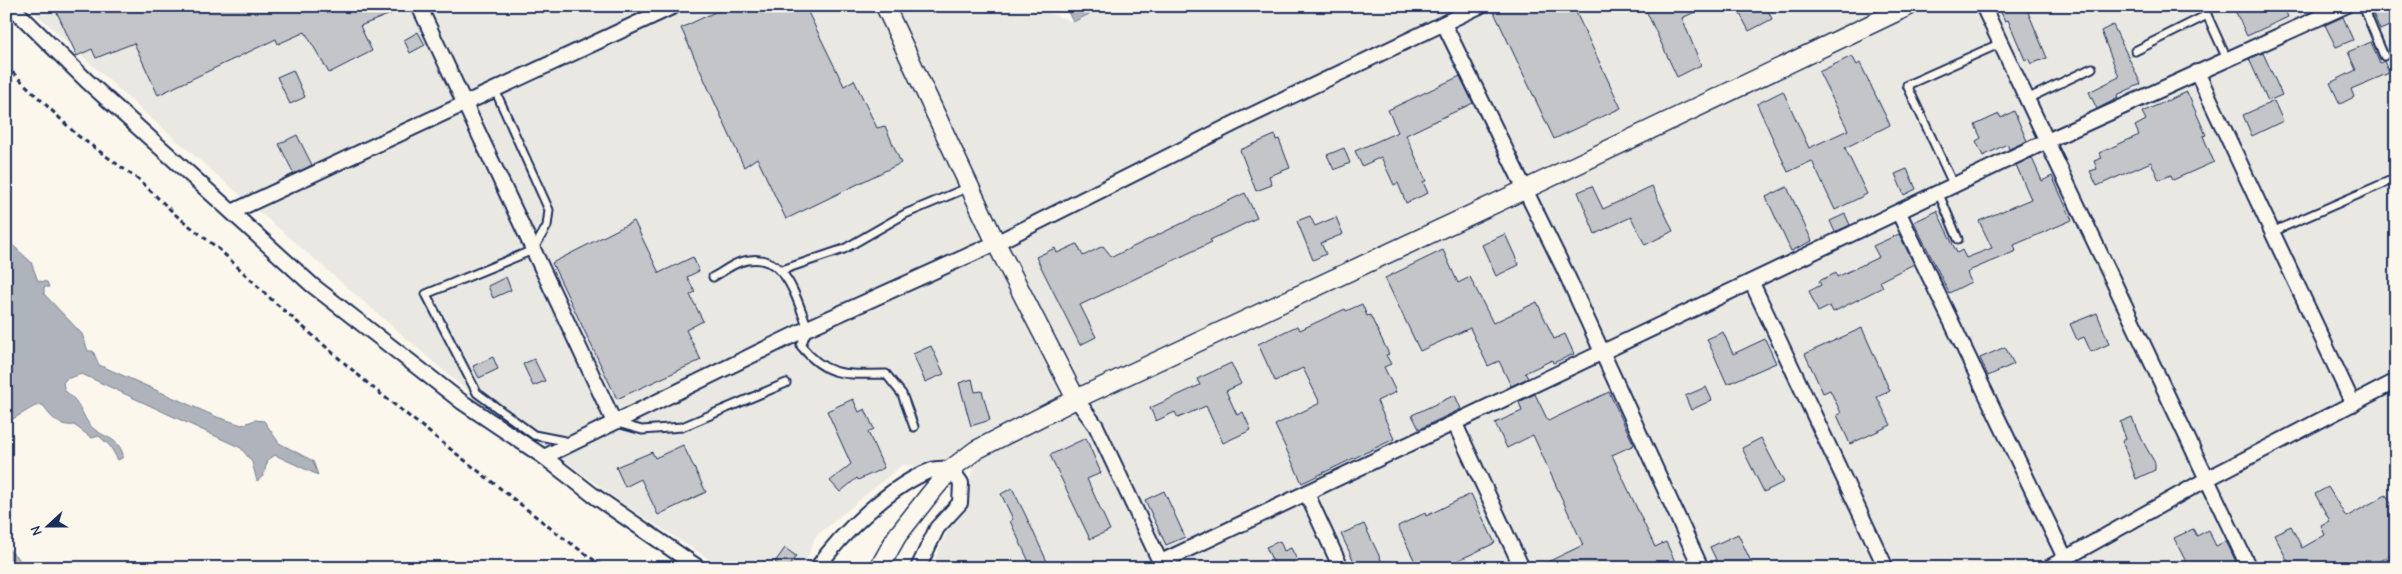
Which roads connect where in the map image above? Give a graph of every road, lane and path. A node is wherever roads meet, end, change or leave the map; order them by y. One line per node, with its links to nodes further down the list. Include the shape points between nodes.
1 (11, 6): 30 (street)
2 (419, 6): 23 (street)
3 (674, 6): 11 (street)
4 (885, 6): 26 (street)
5 (1480, 6): 13 (street)
6 (1909, 6): 28 (street)
7 (1983, 6): 14 (street)
8 (2203, 6): 12 (lane)
9 (2363, 6): 16 (lane)
10 (2336, 8): 17 (street)
11 (655, 10): 21 (street)
12 (2207, 16): 15 (lane); 17 (lane)
13 (1444, 24): 28 (street); 34 (street, via 1235,122)
14 (2001, 43): 22 (street); 27 (lane, via 1907,85)
15 (2135, 51)
16 (2384, 56)
17 (2227, 59): 20 (street)
18 (6, 66): 56 (path, via 77,135 139,180 372,387)
19 (2092, 68): 22 (lane)
20 (2197, 72): 24 (street); 32 (street)
21 (495, 90): 23 (street); 35 (lane, via 549,210 547,226)
22 (2027, 99): 24 (street)
23 (465, 104): 30 (street); 35 (street)
24 (2047, 141): 27 (street); 51 (street)
25 (2396, 178): 32 (lane)
26 (969, 186): 34 (street); 36 (lane, via 905,214 844,249)
27 (1954, 187): 29 (street)
28 (1526, 189): 40 (street); 43 (street)
29 (1940, 194): 31 (street); 33 (lane)
30 (232, 212): 49 (street, via 312,285 462,402)
31 (1899, 213): 38 (street); 53 (street)
32 (2272, 232): 44 (street)
33 (1958, 239)
34 (996, 243): 39 (street); 43 (street)
35 (533, 250): 45 (street); 48 (lane, via 426,294 477,393 534,435)
36 (782, 270): 37 (lane, via 766,260 740,262); 39 (lane)
37 (713, 277)
38 (1752, 283): 40 (street); 64 (street)
39 (808, 328): 45 (street); 47 (lane, via 801,346 814,361 839,374 886,374 902,394)
40 (1604, 354): 46 (street); 63 (street)
41 (2396, 381): 44 (street)
42 (786, 383): 45 (lane, via 682,427 642,430)
43 (1076, 399): 50 (street, via 976,450); 55 (street, via 1096,426)
44 (2353, 404): 51 (street)
45 (614, 422): 48 (street)
46 (1455, 424): 52 (street); 62 (street)
47 (914, 427)
48 (573, 442): 49 (street)
49 (544, 456): 57 (street, via 593,495)
50 (951, 469): 58 (street, via 933,469 904,484 832,546); 59 (street, via 897,536); 60 (street, via 962,483 960,502 937,528)
51 (2207, 479): 53 (street); 66 (street)
52 (1307, 494): 55 (street); 61 (street)
53 (2067, 563): 65 (street)
54 (2396, 564): 67 (street)
55 (1162, 565)
56 (605, 568)
57 (699, 568)
58 (817, 568)
59 (879, 568)
60 (918, 568)
61 (1341, 568)
62 (1522, 568)
63 (1701, 568)
64 (1886, 568)
65 (2048, 568)
66 (2249, 568)
67 (2390, 568)

